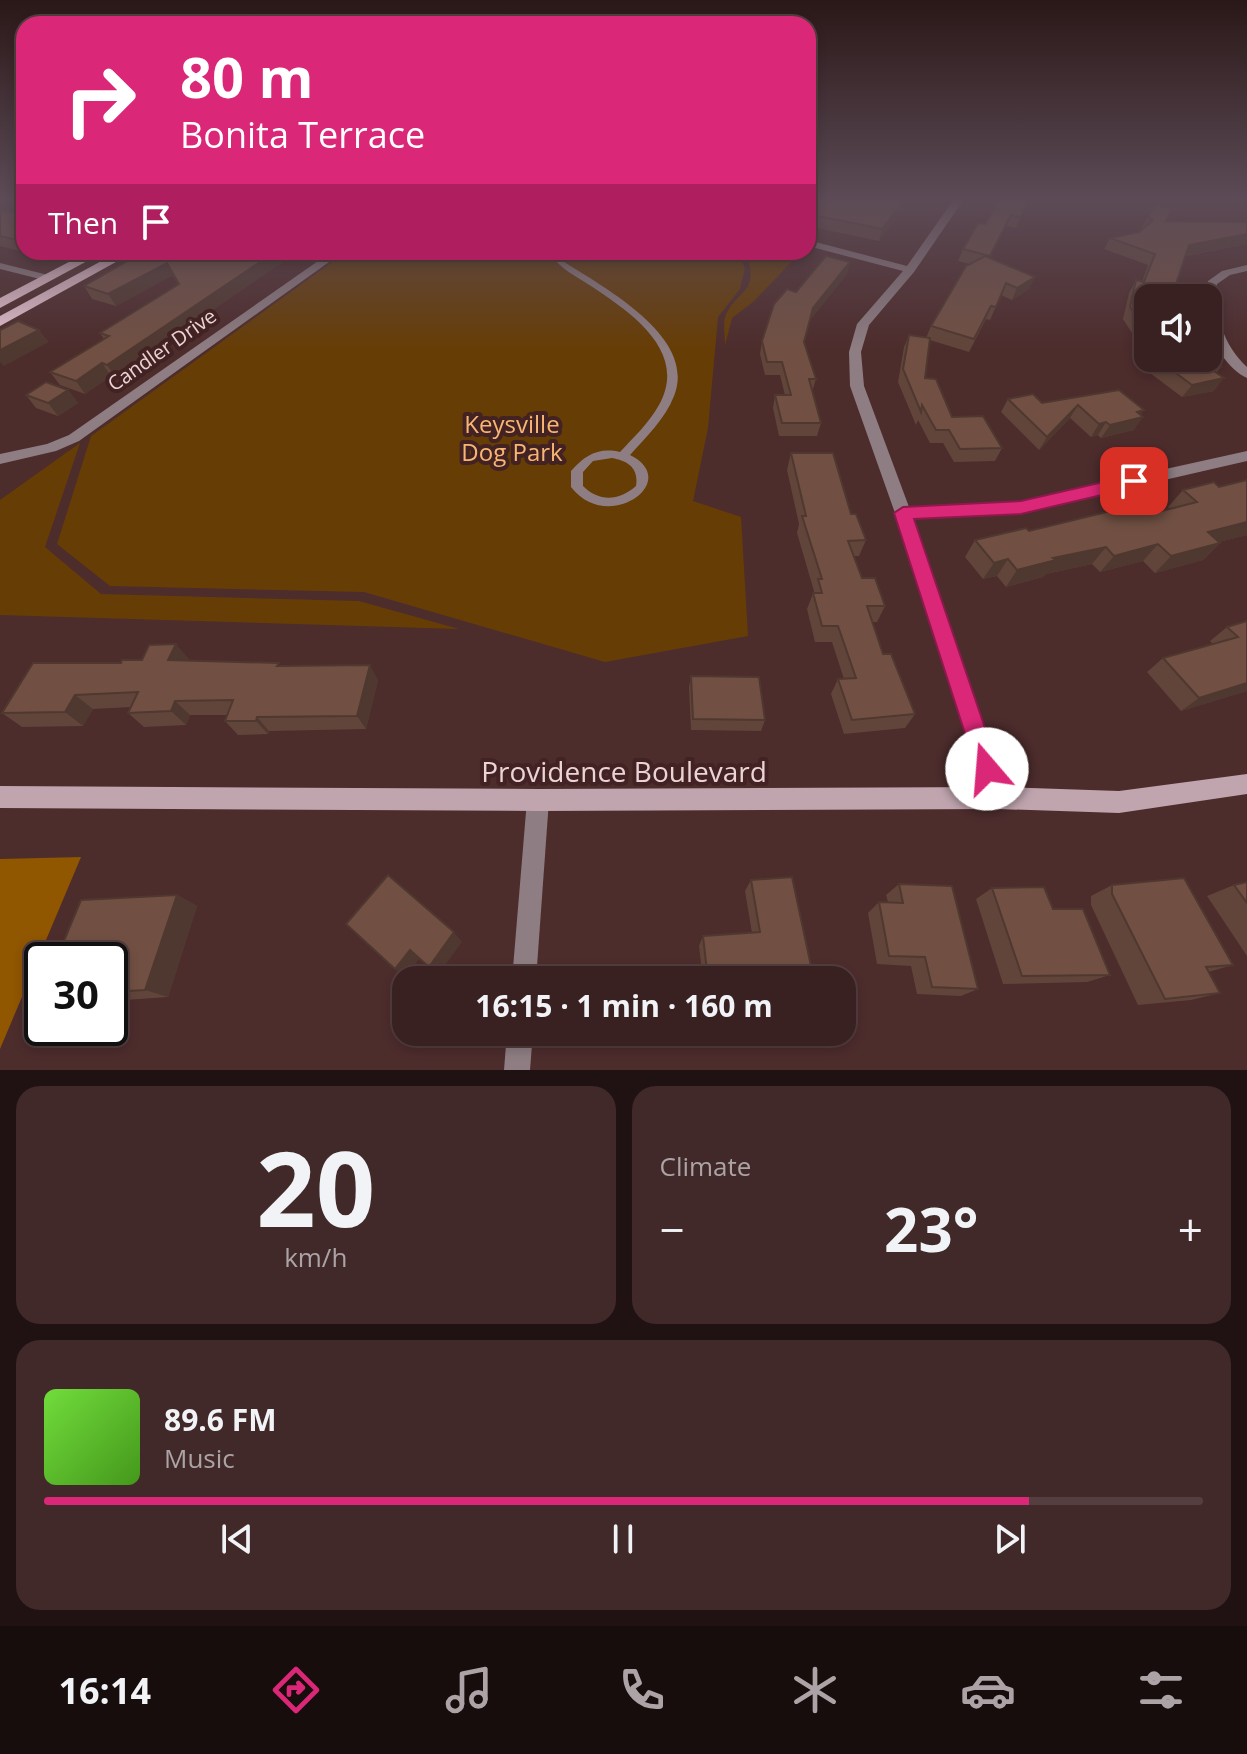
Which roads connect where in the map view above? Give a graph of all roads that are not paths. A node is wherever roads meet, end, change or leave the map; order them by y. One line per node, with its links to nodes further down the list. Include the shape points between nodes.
1 (830, 249): 9 (street)
2 (925, 249): 9 (street)
3 (83, 260): 10 (main road)
4 (113, 260): 12 (main road)
5 (327, 260): 16 (street, Candler Drive, via 74,438)
6 (557, 260): 14 (lane, via 651,327 672,363 672,385 658,415)
7 (0, 266): 10 (street)
8 (1247, 268): 13 (street, via 1212,283 1209,307 1216,336)
9 (910, 270): 17 (street, via 863,324 855,352 857,386)
10 (48, 278): 11 (main road)
11 (0, 304)
12 (0, 322)
13 (1247, 374)
14 (623, 456): 14 (lane, via 590,458 577,471 577,487 603,502 635,495 643,473)
15 (1247, 456): 17 (street, via 1021,507)
16 (0, 459)
17 (903, 513): 20 (street)
18 (1247, 784): 20 (main road, Providence Boulevard, via 1119,802)
19 (0, 797): 21 (main road, Providence Boulevard)
20 (997, 798): 21 (main road, Providence Boulevard)
21 (538, 800): 22 (street)
22 (525, 966)
23 (519, 1046): 24 (street)
24 (517, 1070)

